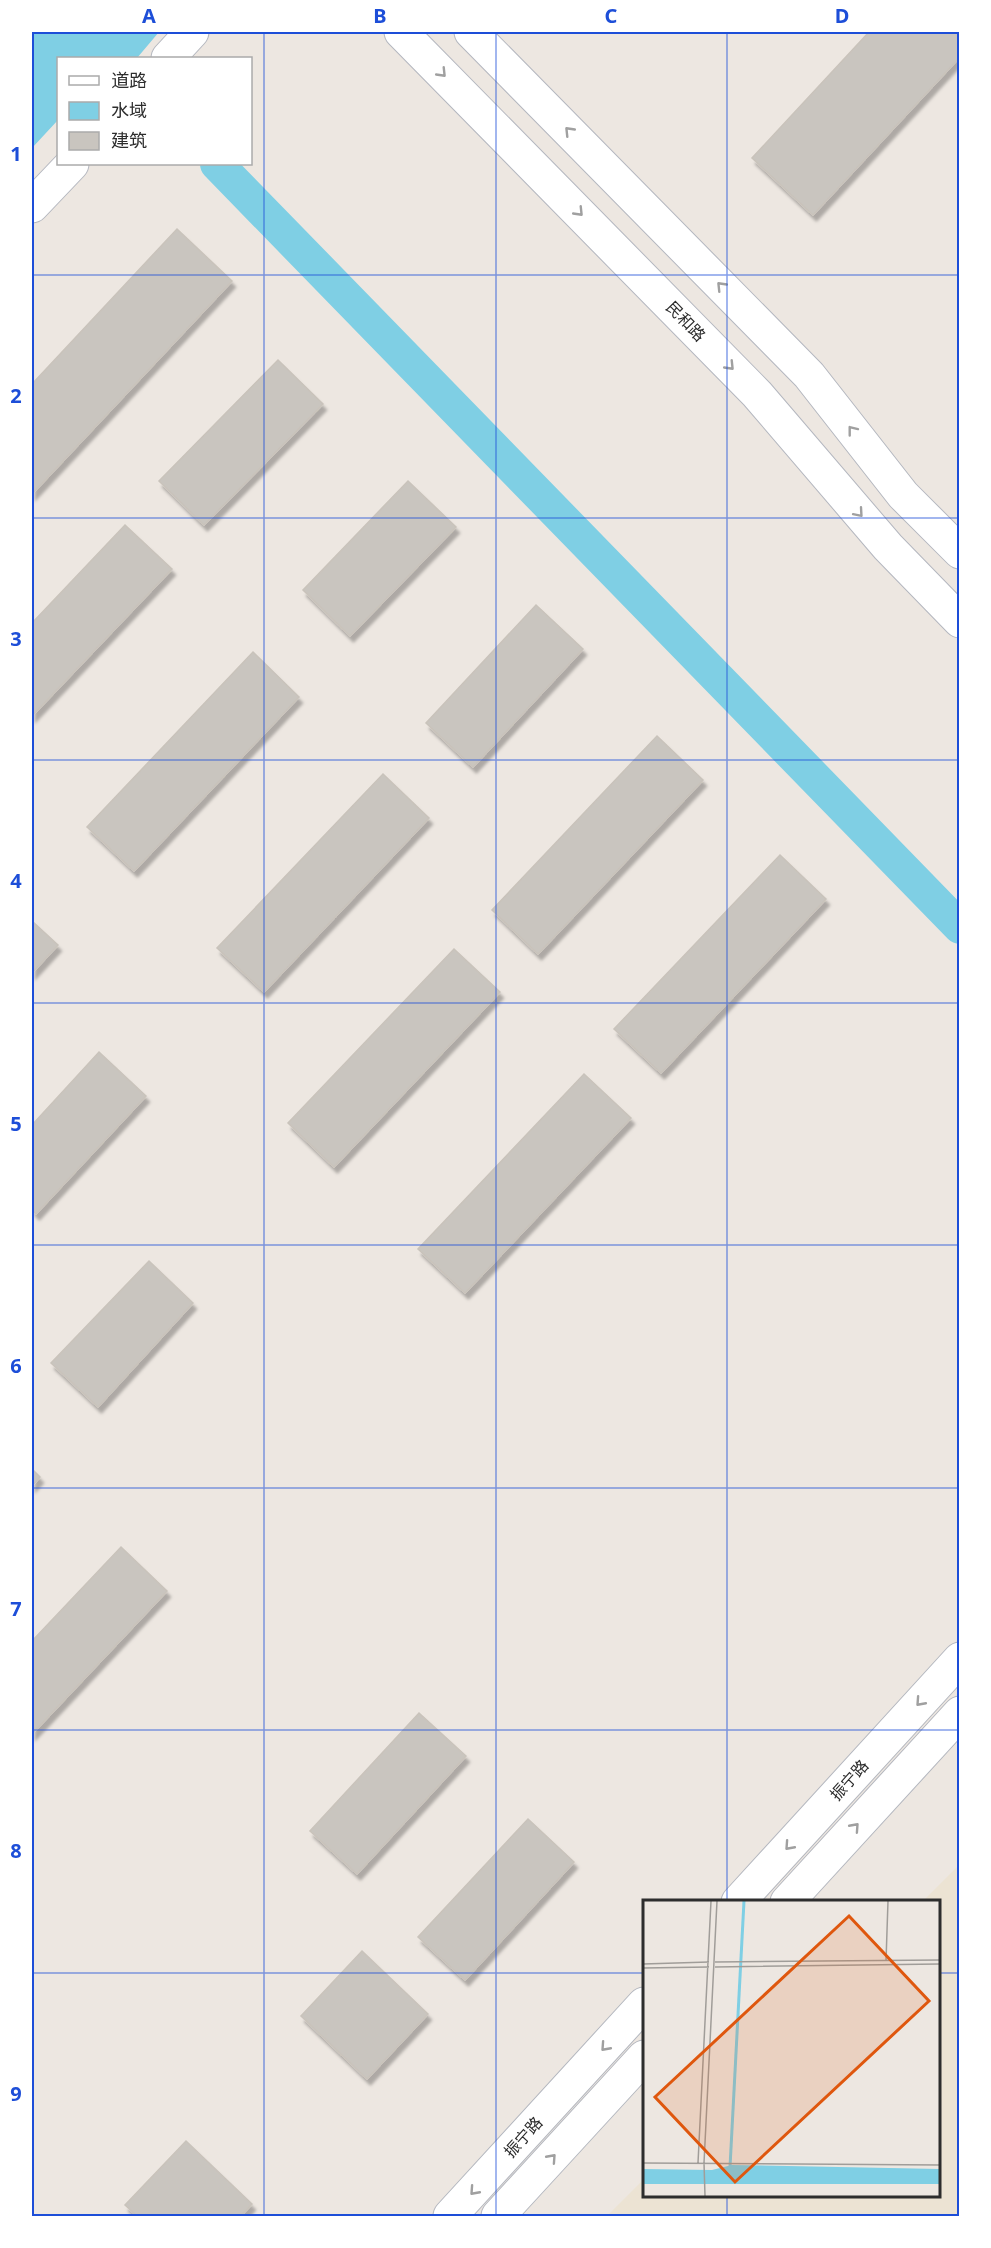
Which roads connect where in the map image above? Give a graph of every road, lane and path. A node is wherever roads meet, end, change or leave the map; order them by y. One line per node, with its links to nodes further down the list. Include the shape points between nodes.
1 (401, 32): 6 (main road, 民和路, one-way to 6, via 757,394 888,547)
2 (471, 32): 5 (main road, one-way to 2, via 903,495 809,375)
3 (71, 165): 4 (main road)
4 (32, 206)
5 (960, 552)
6 (960, 621)
7 (960, 1659): 9 (main road, 振宁路, one-way to 9)
8 (960, 1713): 10 (main road, one-way to 8)
9 (740, 1900)
10 (789, 1900)
11 (643, 2006): 13 (main road, 振宁路, one-way to 13)
12 (643, 2059): 14 (main road, one-way to 12)
13 (450, 2217)
14 (498, 2217)

